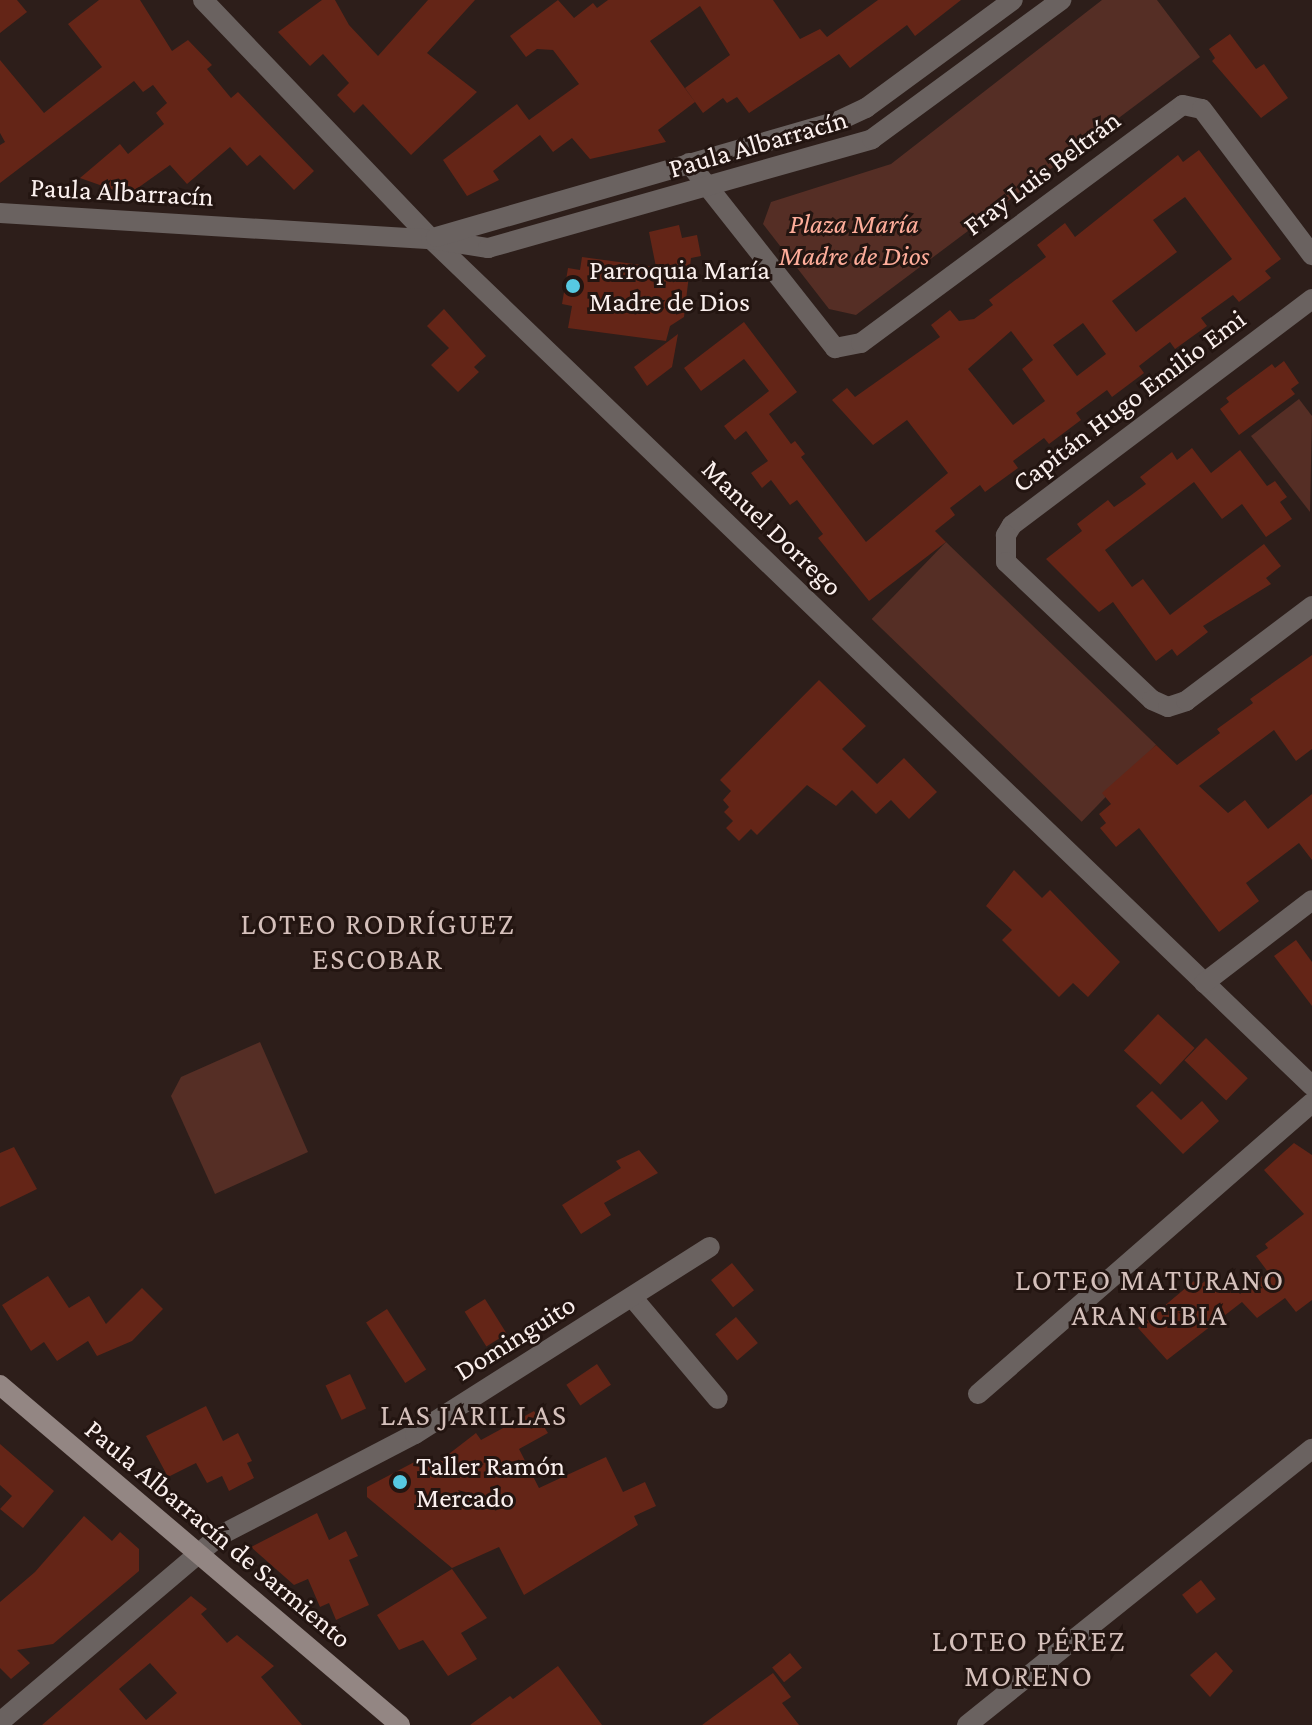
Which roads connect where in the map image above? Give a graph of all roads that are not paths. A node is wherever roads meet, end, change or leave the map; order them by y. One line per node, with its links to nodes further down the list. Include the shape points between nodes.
1 (203, 0): 8 (street, Manuel Dorrego)
2 (1016, 0): 4 (street); 5 (street, Paula Albarracín, via 854,115)
3 (1061, 0): 4 (street, Paula Albarracín)
4 (1034, 20): 6 (street, Paula Albarracín, via 872,139)
5 (689, 163): 6 (street, Fray Luis Beltrán); 8 (street, Paula Albarracín)
6 (707, 188): 8 (street, Paula Albarracín, via 488,248); 9 (street, Fray Luis Beltrán, via 823,339 847,349 1175,108 1202,109)
7 (0, 213): 8 (street, Paula Albarracín)
8 (431, 239): 13 (street, Manuel Dorrego)
9 (1312, 255)
10 (1312, 299): 11 (street, Capitán Hugo Emilio Emi, via 1012,525 1006,562 1152,700 1168,707 1186,701)
11 (1312, 606)
12 (1312, 900): 13 (street)
13 (1204, 983): 14 (street, Manuel Dorrego)
14 (1312, 1086)
15 (1312, 1103): 19 (street)
16 (710, 1247): 17 (street, Dominguito)
17 (632, 1297): 20 (street); 22 (street, Dominguito, via 415,1434 219,1536)
18 (0, 1385): 22 (main road, Paula Albarracín de Sarmiento)
19 (978, 1394)
20 (718, 1399)
21 (1312, 1449): 25 (street)
22 (198, 1553): 23 (street, Dominguito); 24 (main road, Paula Albarracín de Sarmiento)
23 (0, 1722)
24 (400, 1725)
25 (967, 1725)

